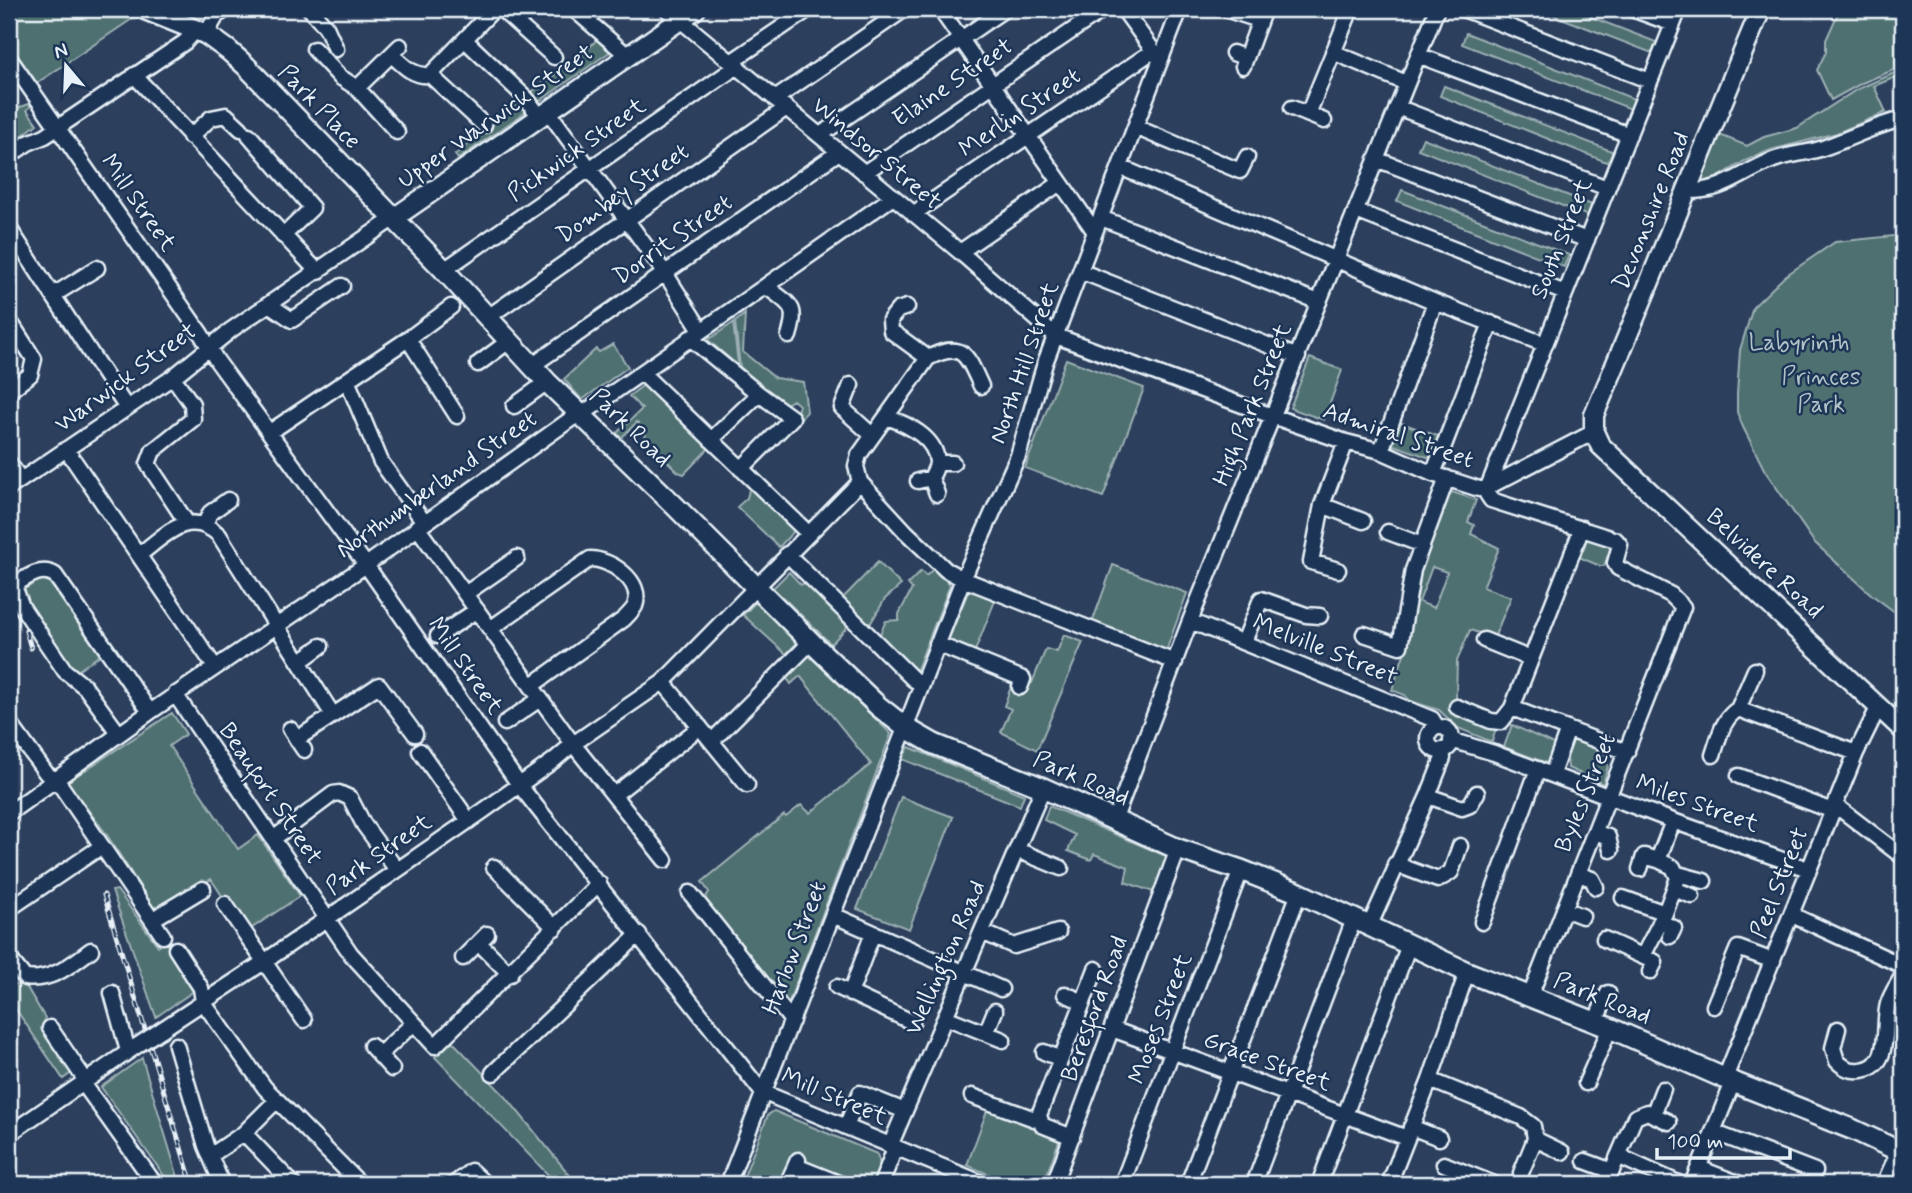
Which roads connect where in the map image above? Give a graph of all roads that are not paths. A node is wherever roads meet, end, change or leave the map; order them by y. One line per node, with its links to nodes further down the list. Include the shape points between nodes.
1 (144, 9): 25 (highway, Park Place)
2 (227, 9): 25 (street)
3 (310, 9): 29 (street, via 326,27)
4 (494, 9): 27 (street)
5 (501, 9): 34 (street)
6 (696, 9): 22 (main road, Upper Warwick Street)
7 (809, 9): 37 (street, Pickwick Street)
8 (905, 9): 44 (street, Dombey Street)
9 (940, 9): 26 (street)
10 (1004, 9): 26 (street)
11 (1104, 9): 42 (street, Elaine Street)
12 (1123, 9): 33 (street)
13 (1180, 9): 33 (street, North Hill Street)
14 (1225, 9): 23 (street)
15 (1437, 9): 31 (street, High Park Street)
16 (1463, 9): 40 (street)
17 (1632, 9): 24 (street)
18 (1679, 9): 24 (street, South Street)
19 (1760, 9): 68 (main road, Devonshire Road)
20 (1356, 10): 30 (street)
21 (576, 11): 32 (street, via 591,32)
22 (674, 14): 32 (main road, Upper Warwick Street); 37 (street, Windsor Street)
23 (1262, 15): 36 (street)
24 (1673, 24): 40 (street, South Street)
25 (201, 32): 38 (street); 72 (highway, Park Place, via 245,65)
26 (961, 38): 42 (street); 55 (street)
27 (465, 40): 39 (street); 47 (street)
28 (314, 49): 43 (street)
29 (336, 49)
30 (1334, 52): 41 (street); 48 (street)
31 (1418, 55): 41 (street, High Park Street); 57 (street)
32 (628, 56): 47 (main road, Upper Warwick Street)
33 (1156, 56): 53 (street, North Hill Street); 56 (street, Merlin Street)
34 (554, 57)
35 (9, 58): 52 (street, Mill Street)
36 (1241, 59)
37 (734, 64): 44 (street, Windsor Street); 64 (street, Pickwick Street)
38 (134, 75): 52 (street); 58 (street)
39 (430, 75): 43 (street, via 407,69 396,51); 51 (street)
40 (1650, 81): 57 (street, South Street)
41 (1406, 83): 45 (street, High Park Street)
42 (992, 84): 56 (street); 65 (street, Elaine Street)
43 (357, 88): 54 (street)
44 (780, 104): 55 (street, Windsor Street); 73 (street, Dombey Street)
45 (1397, 107): 62 (street, High Park Street); 67 (street)
46 (1292, 108): 48 (street)
47 (544, 114): 64 (street); 72 (main road, Upper Warwick Street)
48 (1308, 114): 50 (street)
49 (1903, 119): 68 (street, via 1821,149 1775,159 1728,184)
50 (1324, 121)
51 (484, 125)
52 (57, 127): 60 (street); 103 (street, Mill Street)
53 (1135, 127): 61 (street, via 1240,171); 63 (street, North Hill Street)
54 (400, 131)
55 (820, 135): 59 (street, Windsor Street)
56 (1027, 135): 66 (street); 71 (street, Merlin Street)
57 (1629, 135): 67 (street, South Street)
58 (190, 137): 76 (street); 76 (street, via 211,118 226,115 245,132 312,208)
59 (839, 152): 65 (street, Windsor Street); 84 (street, Dorrit Street)
60 (9, 156)
61 (1247, 157)
62 (1376, 159): 70 (street, High Park Street); 77 (street)
63 (1120, 167): 74 (street, North Hill Street); 79 (street)
64 (589, 169): 73 (street); 81 (street, Pickwick Street)
65 (864, 173): 69 (street, Windsor Street)
66 (1060, 183): 74 (street); 78 (street)
67 (1607, 188): 77 (street, South Street)
68 (1686, 191): 123 (main road, Devonshire Road, via 1594,415)
69 (893, 198): 71 (street, Windsor Street); 86 (street, Northumberland Street)
70 (1356, 211): 79 (street, High Park Street); 88 (street)
71 (913, 214): 78 (street, Windsor Street)
72 (394, 218): 81 (highway, Park Road); 83 (street, Warwick Street)
73 (627, 219): 84 (street); 94 (street, Dombey Street)
74 (1098, 225): 82 (street, North Hill Street); 89 (street)
75 (9, 228): 87 (street)
76 (283, 236): 83 (street)
77 (1587, 240): 88 (street, South Street)
78 (960, 252): 99 (street, Windsor Street)
79 (1336, 259): 89 (street, High Park Street); 90 (street)
80 (97, 268): 87 (street)
81 (444, 270): 94 (highway, Park Road)
82 (1080, 271): 99 (street, North Hill Street); 104 (street)
83 (318, 272): 91 (street, Warwick Street)
84 (665, 273): 97 (street); 107 (street, Dorrit Street)
85 (342, 286): 91 (street, via 292,320)
86 (766, 286): 97 (street, Northumberland Street); 98 (street, via 792,308)
87 (52, 293): 117 (street)
88 (1565, 293): 102 (street, South Street)
89 (1319, 302): 104 (street, High Park Street)
90 (1436, 302): 96 (street); 128 (street)
91 (270, 305): 103 (street, Warwick Street)
92 (451, 307): 100 (street)
93 (907, 307): 105 (street, via 890,320 891,331)
94 (488, 317): 101 (highway, Park Road)
95 (9, 320): 114 (street, via 34,359 30,376)
96 (1491, 323): 102 (street); 133 (street)
97 (696, 334): 108 (street, Northumberland Street); 115 (street)
98 (789, 336)
99 (1056, 336): 120 (street, Admiral Street); 153 (street, North Hill Street, via 1018,456)
100 (408, 339): 110 (street); 119 (street)
101 (509, 341): 106 (street); 107 (highway, Park Road)
102 (1544, 344): 136 (street, South Street)
103 (209, 347): 109 (street, Warwick Street); 122 (street, Mill Street)
104 (1298, 357): 120 (street, High Park Street)
105 (928, 358): 113 (street, via 956,350 968,357); 121 (street)
106 (478, 364)
107 (533, 365): 111 (highway, Park Road)
108 (642, 373): 118 (street, Northumberland Street); 125 (street)
109 (173, 377): 117 (street, Warwick Street); 141 (street, via 192,404 193,419 153,451 148,464)
110 (347, 380): 122 (street); 143 (street, via 381,462)
111 (547, 382): 116 (street); 118 (highway, Park Road)
112 (851, 385): 124 (street, via 842,408)
113 (981, 386)
114 (9, 391)
115 (758, 394): 125 (street); 132 (street, via 792,412)
116 (514, 406)
117 (126, 407): 127 (street, Warwick Street)
118 (581, 415): 143 (street, Northumberland Street); 155 (highway, Park Road)
119 (457, 416)
120 (1272, 416): 126 (street, Admiral Street); 160 (street, High Park Street)
121 (887, 417): 124 (street); 130 (street, via 926,439)
122 (270, 432): 151 (street, Mill Street)
123 (1594, 432): 136 (street); 181 (main road, Belvidere Road, via 1600,445)
124 (872, 435): 134 (street, via 856,466)
125 (711, 440): 132 (street)
126 (1346, 442): 128 (street, Admiral Street); 139 (street)
127 (66, 449): 135 (street, Warwick Street); 149 (street)
128 (1381, 451): 133 (street, Admiral Street)
129 (9, 463): 135 (street)
130 (937, 463): 131 (street); 137 (street, via 925,480)
131 (953, 463)
132 (741, 469): 146 (street)
133 (1440, 476): 136 (street, Admiral Street, via 1479,489); 147 (street)
134 (860, 482): 146 (street, Park Street); 153 (street, via 936,561)
135 (15, 484)
136 (1488, 487): 144 (street, Admiral Street, via 1491,500)
137 (937, 494)
138 (228, 500): 142 (street, via 210,513)
139 (1322, 505): 140 (street); 152 (street, via 1311,562)
140 (1363, 521)
141 (187, 523): 142 (street); 149 (street)
142 (205, 524): 161 (street, via 219,535)
143 (421, 524): 151 (street, Northumberland Street); 156 (street)
144 (1582, 528): 157 (street, Admiral Street, via 1616,540 1620,545 1618,568 1671,595); 170 (street)
145 (1388, 532): 147 (street)
146 (808, 533): 148 (street, Park Street)
147 (1422, 545): 163 (street, via 1400,646)
148 (788, 554): 155 (street, Park Street); 176 (street)
149 (139, 555): 173 (street)
150 (517, 558): 156 (street)
151 (366, 565): 161 (street, Northumberland Street); 208 (street, Mill Street)
152 (1338, 570)
153 (963, 579): 168 (street, North Hill Street); 172 (street)
154 (11, 580): 185 (street, via 48,571 55,575); 194 (street, via 22,607 65,671 85,687)
155 (755, 587): 166 (highway, Park Road); 175 (street, Park Street)
156 (466, 594): 158 (street)
157 (1683, 607): 201 (street, Byles Street)
158 (477, 610): 162 (street); 164 (street)
159 (1321, 616): 167 (street, via 1261,599)
160 (1190, 621): 167 (street, Melville Street); 172 (street, High Park Street)
161 (276, 624): 171 (street); 173 (street, Northumberland Street)
162 (491, 629): 177 (street); 177 (street, via 590,559 609,563 635,588 635,607 624,619)
163 (1364, 634)
164 (438, 636)
165 (1484, 640): 170 (street)
166 (811, 642): 191 (highway, Park Road); 197 (street)
167 (1244, 642): 190 (street, Melville Street, via 1432,719)
168 (937, 644): 176 (street, North Hill Street); 178 (street, via 1023,678)
169 (321, 646): 171 (street)
170 (1531, 659): 183 (street)
171 (299, 662): 186 (street)
172 (1175, 662): 217 (street, High Park Street)
173 (215, 667): 179 (street, Northumberland Street)
174 (1755, 670): 184 (street)
175 (663, 682): 189 (street); 198 (street, Park Street)
176 (922, 685): 191 (street, North Hill Street)
177 (531, 686): 180 (street)
178 (1020, 687)
179 (175, 694): 185 (street, Northumberland Street); 220 (street, Beaufort Street)
180 (540, 699): 188 (street); 198 (street)
181 (1879, 706): 193 (main road, Belvidere Road); 202 (street, Peel Street)
182 (1457, 707): 183 (street, via 1502,722)
183 (1512, 708): 192 (street)
184 (1738, 709): 202 (street); 203 (street, via 1724,724)
185 (150, 712): 194 (street, Northumberland Street)
186 (333, 715): 195 (street, via 379,685); 196 (street)
187 (9, 722): 206 (street)
188 (505, 723)
189 (700, 727): 197 (street); 211 (street)
190 (1437, 727): 199 (street, Melville Street, via 1448,731); 199 (street, via 1428,742 1434,749)
191 (906, 729): 209 (highway, Park Road); 250 (street, Harlow Street)
192 (1568, 729): 201 (street); 204 (street)
193 (1903, 730)
194 (119, 734): 206 (street, Northumberland Street)
195 (415, 734)
196 (297, 739)
197 (712, 741): 207 (street)
198 (573, 744): 208 (street, Park Street); 211 (street)
199 (1447, 745): 204 (street, Miles Street, via 1459,741); 212 (street)
200 (421, 750): 216 (street)
201 (1627, 752): 213 (street, Byles Street)
202 (1856, 753): 214 (street, Peel Street)
203 (1713, 755)
204 (1545, 771): 213 (street, Miles Street); 256 (street)
205 (1739, 776): 214 (street)
206 (54, 780): 215 (street, Northumberland Street); 221 (street)
207 (747, 785)
208 (520, 786): 216 (street, Park Street); 239 (street, Mill Street)
209 (1044, 788): 217 (highway, Park Road); 224 (street, Wellington Road)
210 (1477, 793): 212 (street, via 1470,805 1462,808)
211 (614, 795): 227 (street)
212 (1428, 796): 229 (street)
213 (1609, 796): 218 (street, Miles Street); 219 (street, Byles Street)
214 (1834, 808): 226 (street); 233 (street, Peel Street)
215 (9, 813)
216 (469, 821): 234 (street, Park Street)
217 (1114, 821): 223 (highway, Park Road)
218 (1673, 821): 228 (street); 233 (street, Miles Street)
219 (1595, 832): 225 (street, via 1608,838); 236 (street, Byles Street)
220 (273, 838): 234 (street, via 339,793 350,798); 255 (street, Beaufort Street)
221 (102, 846): 248 (street); 254 (street)
222 (1460, 846): 229 (street, via 1451,872 1438,880)
223 (1178, 849): 235 (highway, Park Road); 297 (street, Beresford Road)
224 (1017, 850): 231 (street); 259 (street, Wellington Road)
225 (1611, 850)
226 (1903, 857)
227 (665, 860)
228 (1658, 860): 232 (street, via 1644,856); 237 (street)
229 (1395, 864): 257 (street)
230 (494, 867): 258 (street)
231 (1061, 868)
232 (1640, 869)
233 (1808, 869): 251 (street, Peel Street)
234 (397, 870): 255 (street, Park Street)
235 (1241, 870): 244 (highway, Park Road); 303 (street, Moses Street)
236 (1578, 874): 240 (street, via 1592,879); 249 (street, Byles Street)
237 (1678, 874): 238 (street); 242 (street)
238 (1704, 881)
239 (599, 883): 258 (street); 262 (street, Mill Street)
240 (1596, 887)
241 (203, 889): 254 (street)
242 (1674, 889): 245 (street); 253 (street)
243 (690, 893): 292 (street)
244 (1299, 893): 257 (highway, Park Road); 308 (street)
245 (1692, 896)
246 (1623, 898): 253 (street)
247 (225, 904): 273 (street)
248 (9, 906)
249 (1564, 909): 252 (street); 285 (street, Byles Street)
250 (833, 915): 261 (street); 292 (street, Harlow Street)
251 (1792, 915): 272 (street, Peel Street); 274 (street)
252 (1582, 916)
253 (1663, 917): 264 (street, via 1674,928); 269 (street)
254 (153, 919): 263 (street)
255 (327, 919): 273 (street, Park Street); 294 (street, Beaufort Street, via 351,954)
256 (1482, 922)
257 (1361, 923): 266 (highway, Park Road); 315 (street)
258 (555, 928): 278 (street)
259 (982, 932): 260 (street, via 1014,946); 277 (street, Wellington Road)
260 (1058, 932)
261 (873, 933): 277 (street); 293 (street, via 843,990)
262 (639, 934): 307 (street); 314 (street, Mill Street)
263 (163, 936)
264 (1670, 936)
265 (1604, 939): 269 (street)
266 (1409, 946): 275 (highway, Park Road); 319 (street)
267 (176, 949): 287 (street, via 201,988)
268 (91, 950): 270 (street, via 41,979 24,978)
269 (1643, 956): 276 (street, via 1655,962)
270 (9, 958)
271 (463, 958): 278 (street, via 483,938)
272 (1773, 961): 286 (street, via 1740,943); 310 (street, Peel Street)
273 (264, 962): 287 (street, Park Street); 291 (street)
274 (1903, 966)
275 (1468, 972): 285 (highway, Park Road); 309 (street)
276 (1650, 972)
277 (964, 973): 281 (street); 290 (street, Wellington Road)
278 (510, 974): 294 (street, Beaufort Street, via 436,1046)
279 (1097, 975): 288 (street)
280 (1903, 975): 298 (street, via 1888,1003 1887,1037 1869,1076 1831,1064)
281 (1001, 989)
282 (111, 993): 302 (street)
283 (1608, 993): 295 (street)
284 (1065, 994): 288 (street)
285 (1530, 996): 295 (highway, Park Road)
286 (1712, 998)
287 (203, 1002): 302 (street, Park Street, bridge); 317 (street)
288 (1083, 1002): 305 (street)
289 (995, 1011): 299 (street)
290 (945, 1017): 299 (street); 318 (street, Wellington Road)
291 (304, 1020)
292 (792, 1021): 314 (street, Harlow Street)
293 (912, 1022)
294 (413, 1024): 306 (street, via 375,1050)
295 (1602, 1025): 310 (highway, Park Road); 312 (street)
296 (51, 1028): 311 (street)
297 (1112, 1028): 303 (street, Grace Street); 328 (street, Beresford Road)
298 (1838, 1029)
299 (986, 1033): 300 (street)
300 (1003, 1040)
301 (176, 1045): 334 (street)
302 (133, 1048): 311 (street, Park Street)
303 (1173, 1051): 308 (street, Grace Street); 355 (street, Moses Street)
304 (1044, 1052): 305 (street)
305 (1061, 1059): 321 (street)
306 (392, 1069)
307 (493, 1073)
308 (1231, 1073): 315 (street, Grace Street); 356 (street)
309 (1430, 1080): 326 (street); 330 (street, via 1521,1117 1533,1126)
310 (1729, 1080): 324 (street, Peel Street); 333 (highway, Park Road)
311 (85, 1082): 327 (street, Park Street); 343 (street)
312 (1586, 1083)
313 (1663, 1088): 320 (street)
314 (762, 1092): 323 (street, Mill Street); 349 (street, Harlow Street)
315 (1288, 1094): 319 (street, Grace Street); 357 (street)
316 (972, 1096): 321 (street)
317 (277, 1100): 325 (street); 346 (street)
318 (905, 1111): 323 (street, via 860,1093); 331 (street, Wellington Road)
319 (1345, 1115): 326 (street, Grace Street); 358 (street)
320 (1653, 1115): 322 (street); 335 (street, via 1647,1112 1635,1117)
321 (1040, 1121): 328 (street, via 1048,1129)
322 (1669, 1122)
323 (846, 1127): 331 (street, Mill Street)
324 (1713, 1132): 338 (street, Peel Street); 339 (street)
325 (244, 1133): 334 (street); 345 (street)
326 (1409, 1133): 329 (street, Grace Street); 359 (street)
327 (9, 1134)
328 (1072, 1137): 354 (street, Beresford Road)
329 (1439, 1138)
330 (1528, 1144): 332 (street); 340 (street)
331 (893, 1147): 352 (street, Wellington Road); 353 (street, Mill Street)
332 (1562, 1152)
333 (1901, 1152): 364 (street)
334 (210, 1156): 344 (street)
335 (1618, 1156): 341 (street); 361 (street)
336 (1585, 1161): 341 (street)
337 (1444, 1164): 342 (street)
338 (1699, 1168): 362 (street, Peel Street); 363 (street)
339 (1815, 1171)
340 (1521, 1173)
341 (1609, 1178)
342 (1477, 1181): 360 (street)
343 (155, 1184)
344 (222, 1184)
345 (293, 1184)
346 (360, 1184)
347 (454, 1184): 348 (street, via 471,1171)
348 (485, 1184)
349 (728, 1184)
350 (788, 1184): 351 (street, via 797,1162)
351 (842, 1184)
352 (881, 1184)
353 (984, 1184)
354 (1054, 1184)
355 (1122, 1184)
356 (1188, 1184)
357 (1254, 1184)
358 (1320, 1184)
359 (1389, 1184)
360 (1494, 1184)
361 (1680, 1184)
362 (1692, 1184)
363 (1740, 1184)
364 (1884, 1184)

